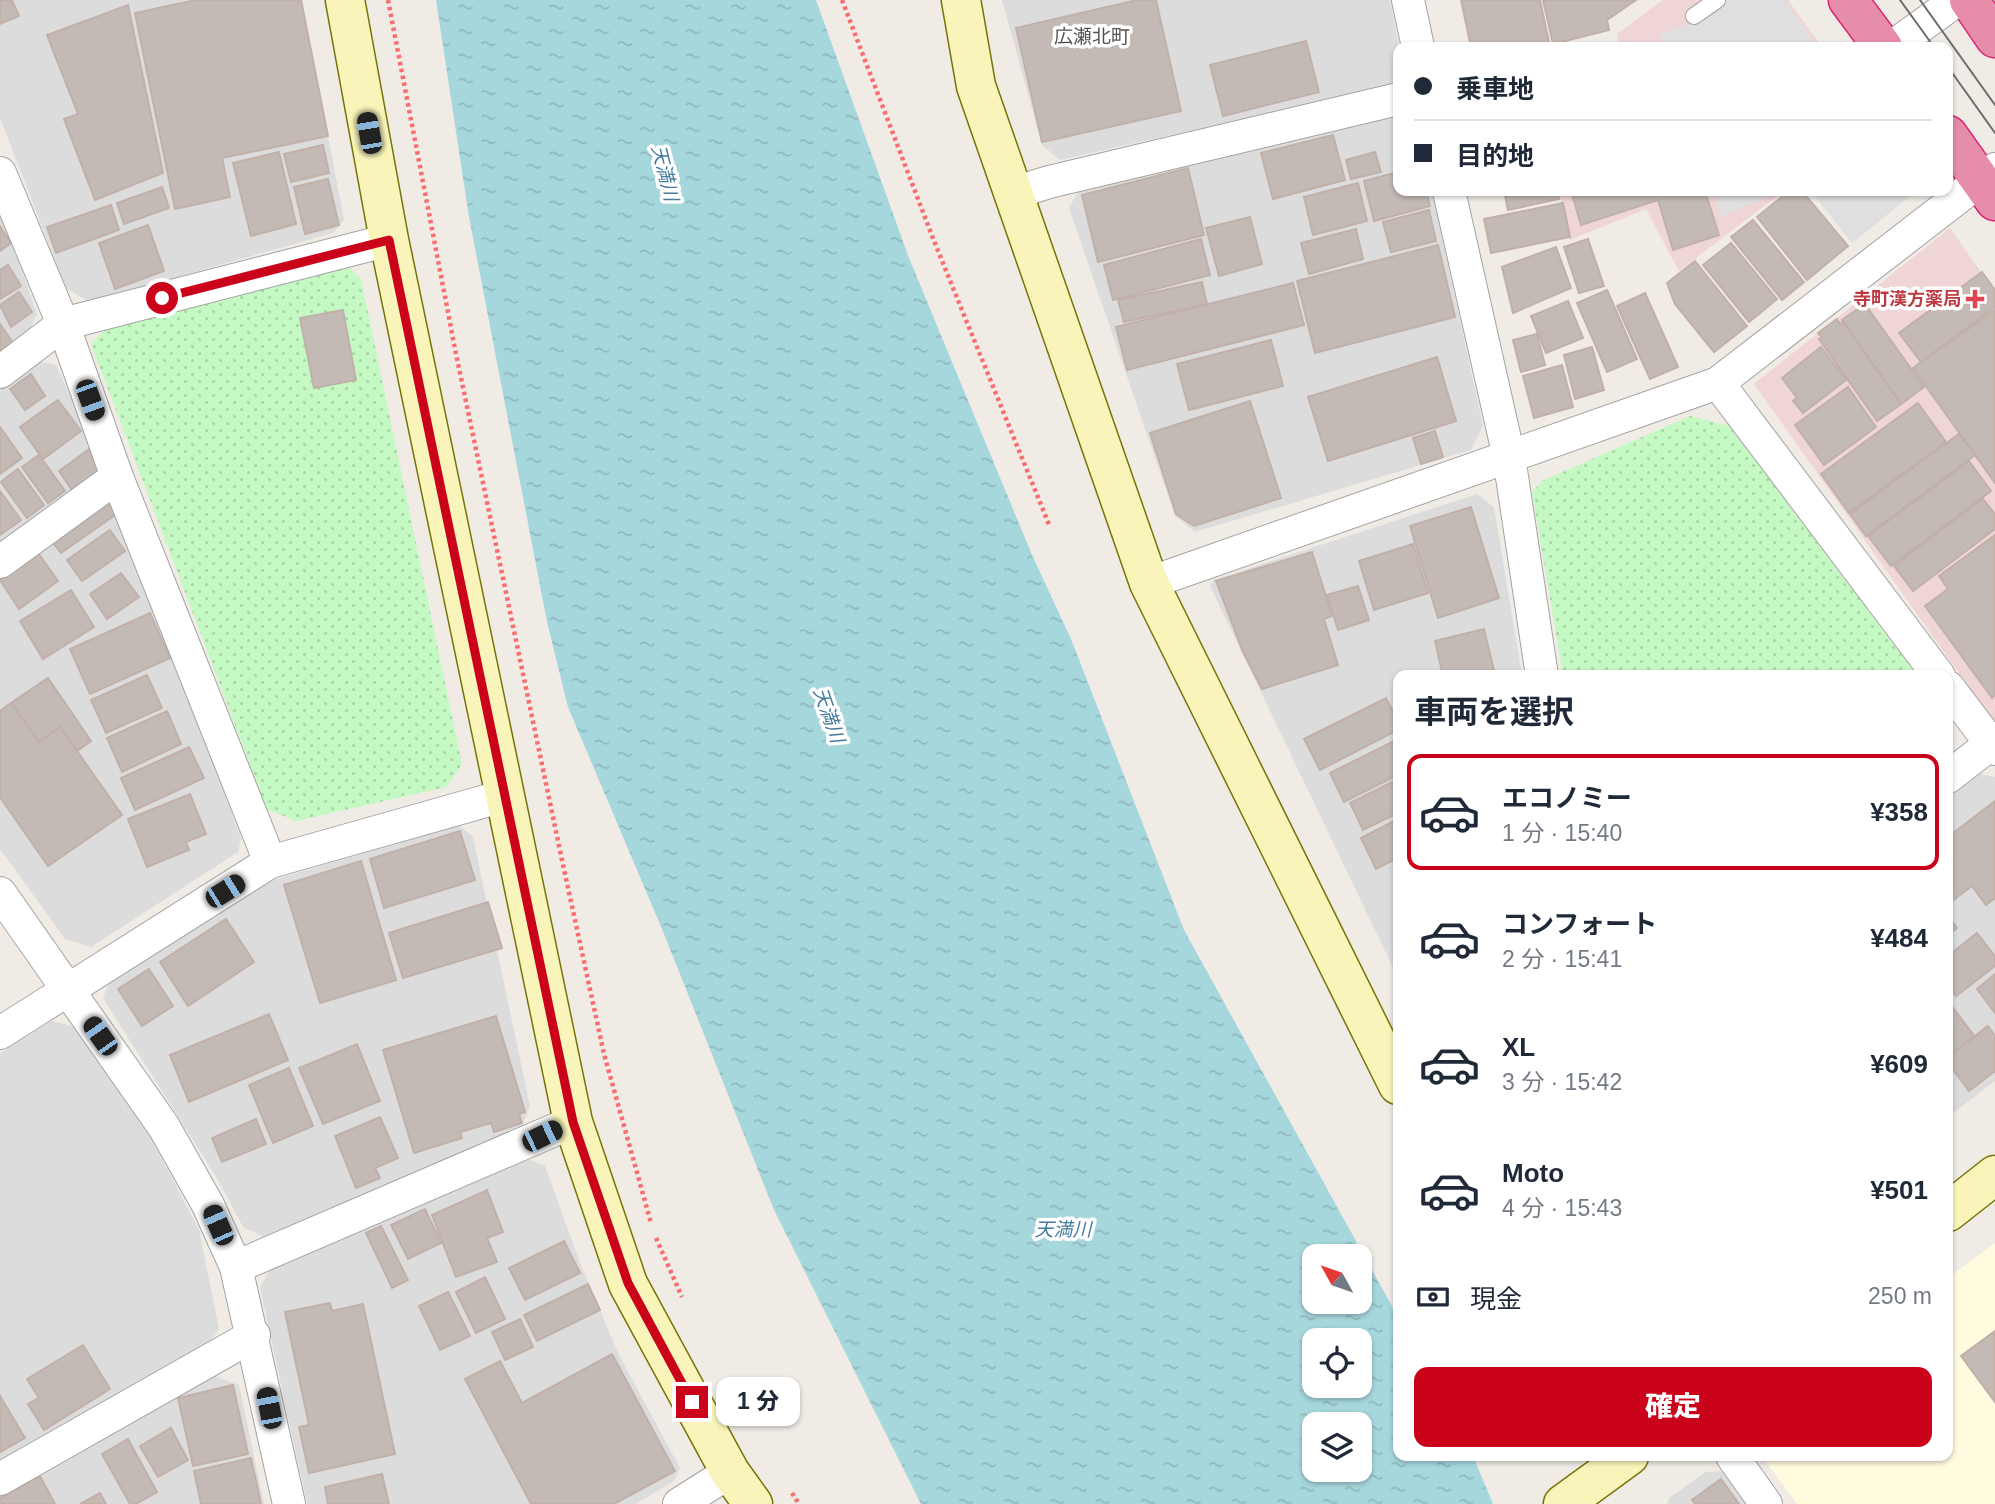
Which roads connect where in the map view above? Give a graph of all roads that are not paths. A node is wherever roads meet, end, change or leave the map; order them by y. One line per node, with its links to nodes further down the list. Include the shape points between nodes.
1 (345, 0): 19 (street)
2 (961, 0): 17 (street, via 976,86)
3 (1408, 0): 10 (street)
4 (1717, 0): 8 (lane)
5 (1849, 0): 11 (highway)
6 (1957, 0): 12 (street)
7 (1969, 0): 9 (highway)
8 (1694, 16)
9 (1995, 38)
10 (1417, 42)
11 (1879, 42)
12 (1899, 42)
13 (1393, 100): 17 (street)
14 (1953, 141): 16 (highway)
15 (0, 173): 20 (street)
16 (1990, 183): 22 (street)
17 (1014, 193): 26 (street)
18 (1450, 196): 23 (street)
19 (389, 240): 20 (street); 32 (street)
20 (63, 324): 21 (street); 24 (street)
21 (0, 372)
22 (1718, 383): 23 (street); 28 (street)
23 (1509, 457): 26 (street); 27 (street)
24 (117, 477): 25 (street); 33 (street)
25 (0, 562)
26 (1149, 583): 37 (street)
27 (1541, 670)
28 (1934, 670)
29 (1953, 694): 30 (street)
30 (1993, 747): 31 (street)
31 (1953, 774)
32 (508, 795): 33 (street); 38 (street)
33 (270, 862): 35 (street)
34 (0, 893): 35 (street)
35 (69, 990): 36 (street); 41 (street, via 164,1127)
36 (0, 1032)
37 (1393, 1075)
38 (573, 1122): 41 (street); 45 (street, via 628,1283)
39 (1995, 1175): 40 (street)
40 (1953, 1208)
41 (236, 1267): 42 (street)
42 (254, 1335): 46 (street); 48 (street)
43 (1622, 1461): 47 (street)
44 (1736, 1461): 52 (street)
45 (730, 1472): 49 (street); 50 (street)
46 (0, 1479)
47 (1594, 1481): 51 (street)
48 (289, 1504)
49 (679, 1504)
50 (753, 1504)
51 (1563, 1504)
52 (1766, 1504)

